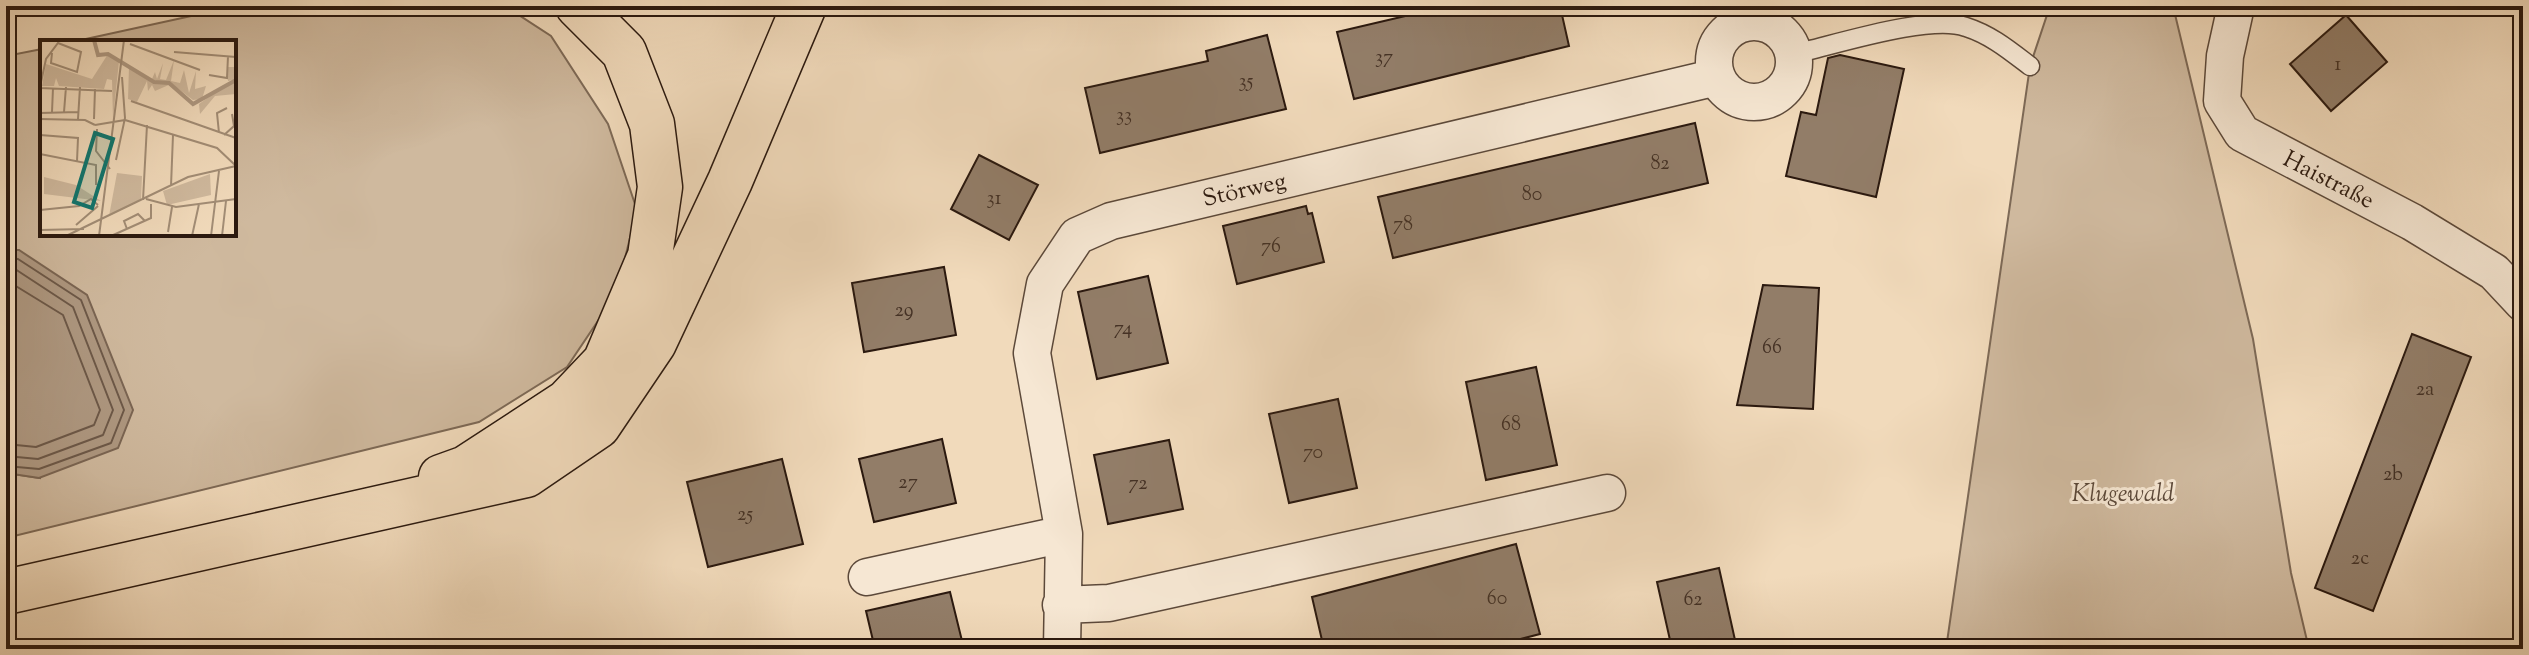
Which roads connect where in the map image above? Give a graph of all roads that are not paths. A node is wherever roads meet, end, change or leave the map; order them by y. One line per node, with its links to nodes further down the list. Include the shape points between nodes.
1 (578, 6): 9 (highway, via 624,52 652,124 660,187 650,256 605,362 567,402 466,468)
2 (804, 6): 9 (highway, via 654,343 598,426 526,475)
3 (2236, 6): 7 (street, Haistraße, via 2222,101 2242,133 2412,222 2494,272)
4 (1794, 54): 5 (lane, via 1923,25 1963,25 1995,38); 6 (street, via 1792,78 1777,97 1743,100 1731,96); 6 (street, via 1784,34 1765,23 1743,23 1724,35 1714,55)
5 (2030, 66)
6 (1717, 77): 10 (street, Störweg, via 1111,221 1077,236 1045,284 1032,353)
7 (2523, 303)
8 (1607, 493): 13 (street, via 1109,603)
9 (295, 529): 12 (highway)
10 (1064, 534): 11 (street); 13 (street, Störweg)
11 (867, 577)
12 (6, 592)
13 (1061, 605): 14 (street, Störweg)
14 (1062, 649)

